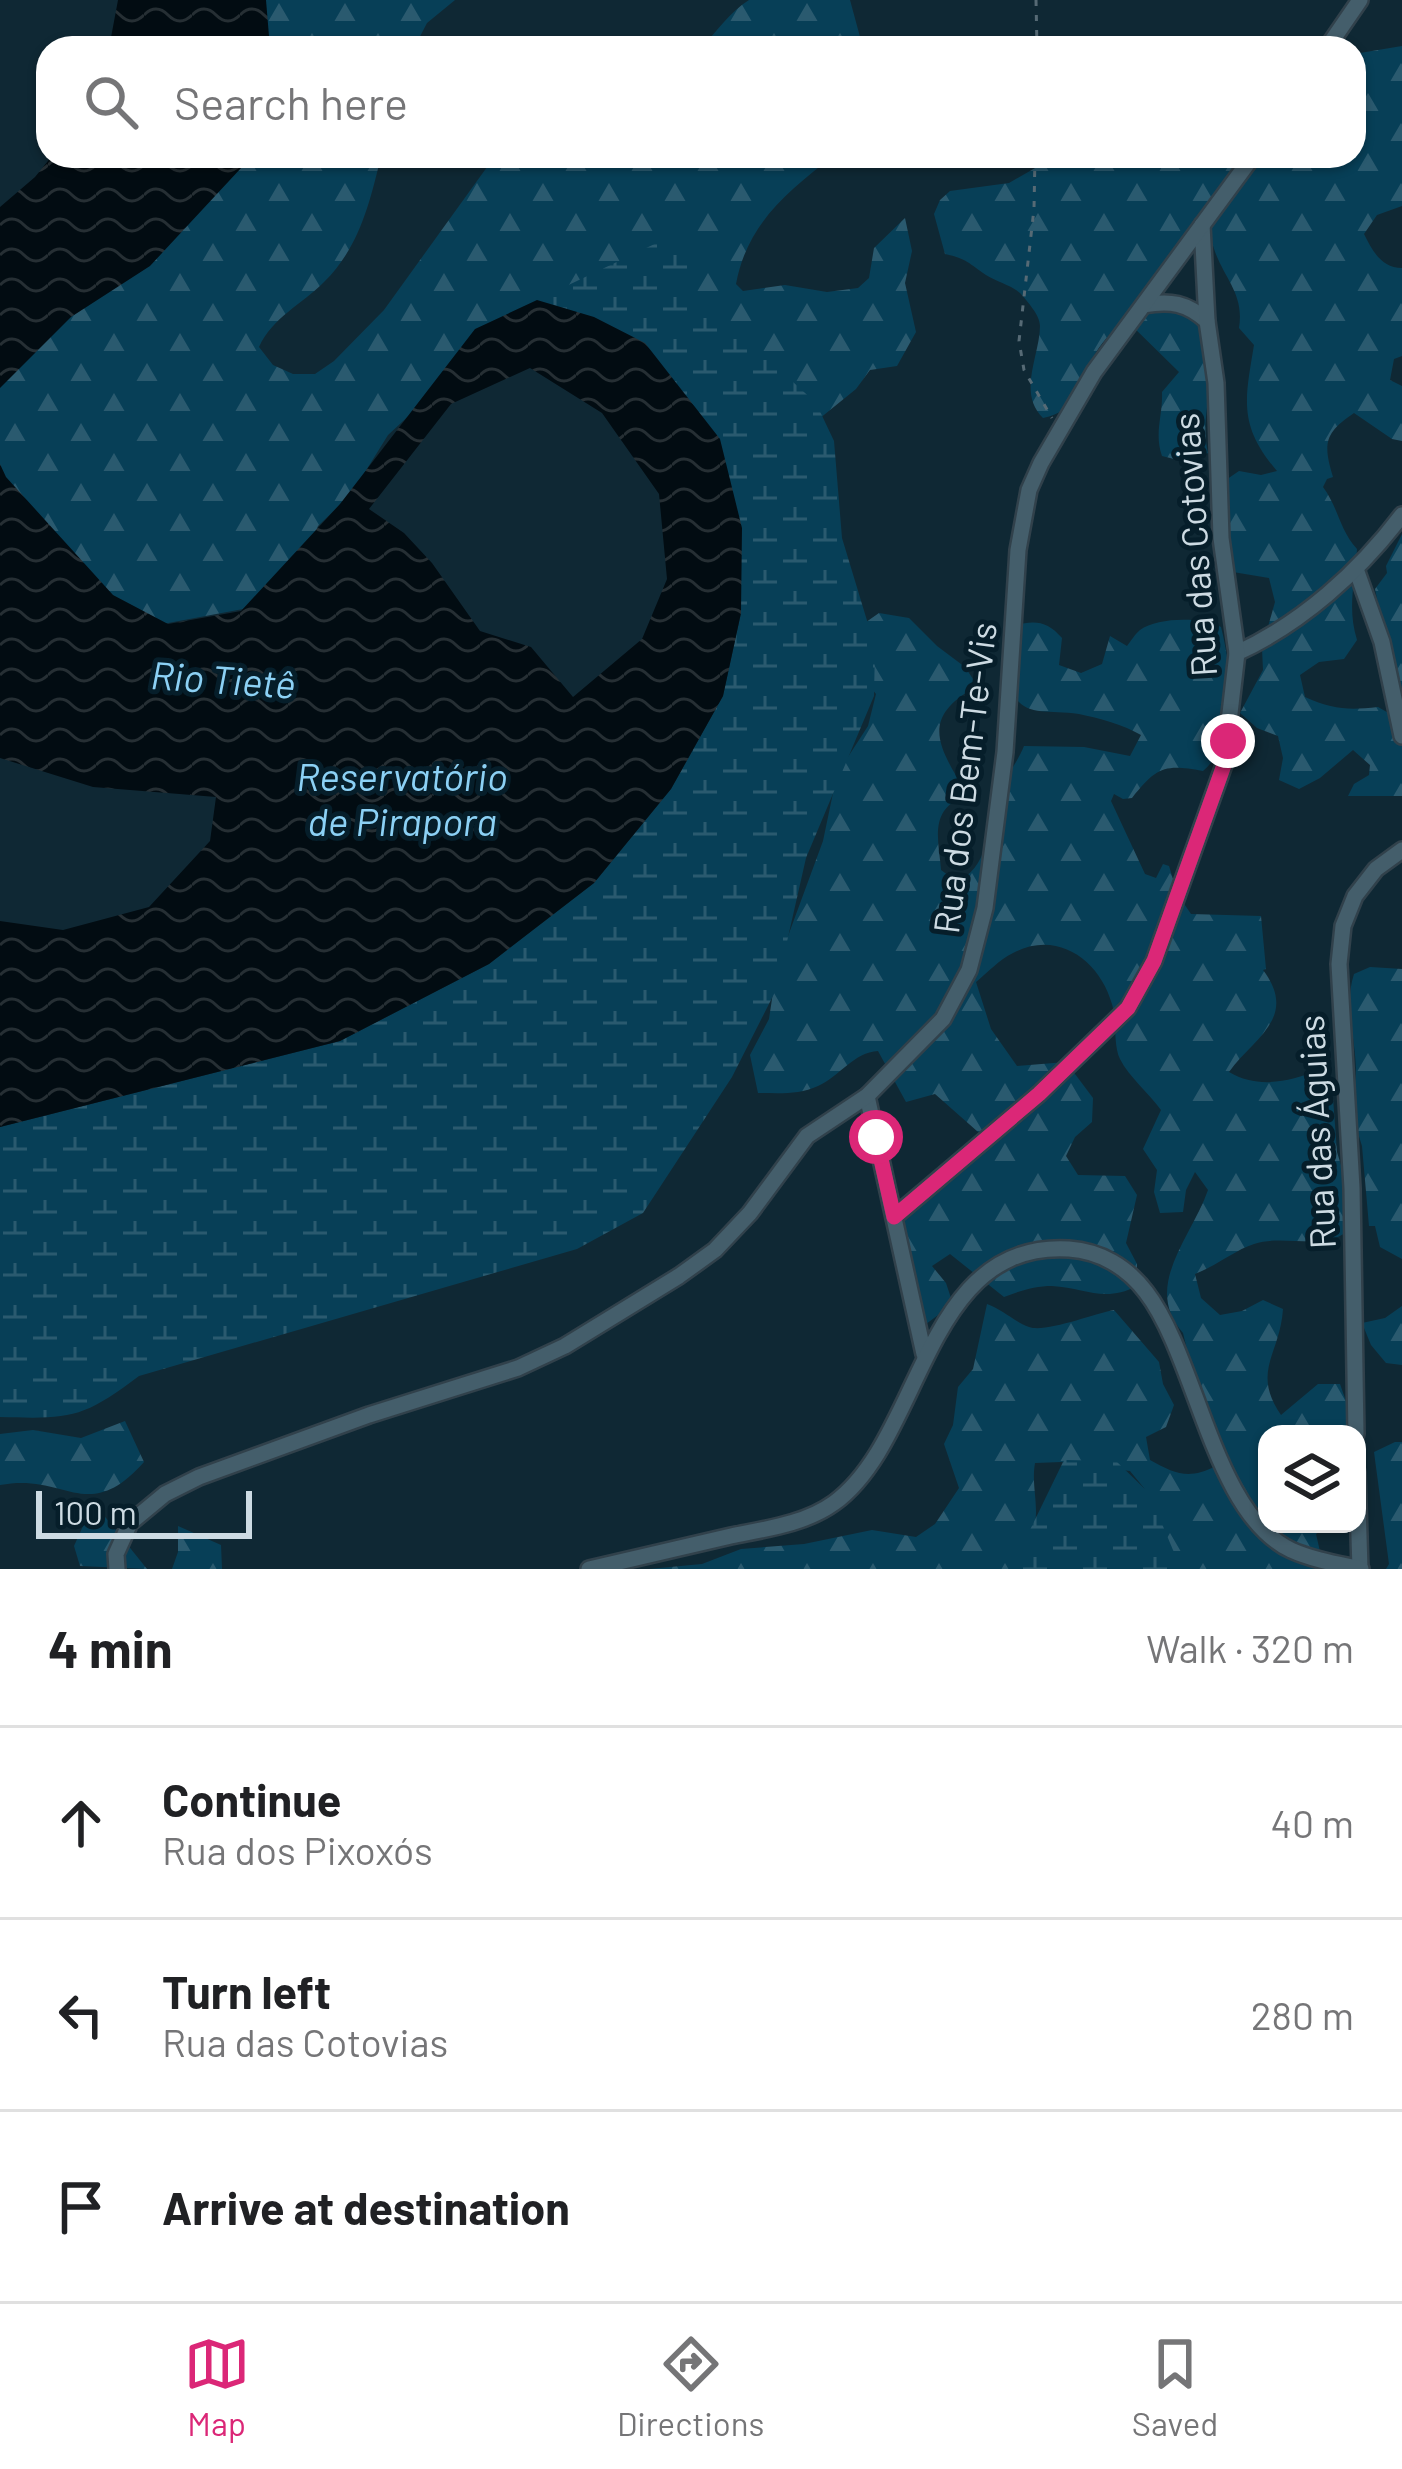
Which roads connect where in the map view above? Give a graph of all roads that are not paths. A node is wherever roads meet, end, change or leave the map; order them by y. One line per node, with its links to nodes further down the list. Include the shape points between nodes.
1 (1360, 0): 2 (street)
2 (1335, 36)
3 (1244, 168): 4 (street, Rua dos Bem-Te-Vis)
4 (1202, 224): 5 (street, Rua dos Bem-Te-Vis); 6 (street, Rua das Cotovias)
5 (1144, 305): 6 (street, via 1188,306); 12 (street, Rua dos Bem-Te-Vis, via 1059,430 1022,519 1005,752 969,970 943,1019)
6 (1207, 321): 9 (street, Rua das Cotovias)
7 (1402, 514): 8 (street)
8 (1355, 569): 9 (street, via 1283,628); 10 (street, via 1382,642)
9 (1237, 653): 13 (street, Rua das Cotovias, via 1224,765 1142,986 1106,1031)
10 (1402, 736)
11 (1402, 850): 15 (street, Rua das Águias, via 1354,896 1339,964)
12 (867, 1096): 13 (street); 17 (street, Rua dos Bem-Te-Vis, via 807,1136 715,1250 626,1311 518,1368 199,1477 130,1523)
13 (894, 1217): 14 (street)
14 (924, 1354): 18 (street, via 868,1468 834,1502 783,1525); 19 (street, via 968,1292 1017,1259 1054,1248 1115,1262 1163,1315 1224,1467 1265,1531 1291,1550)
15 (1356, 1425)
16 (1360, 1533): 19 (street)
17 (117, 1569)
18 (589, 1569)
19 (1361, 1569)

